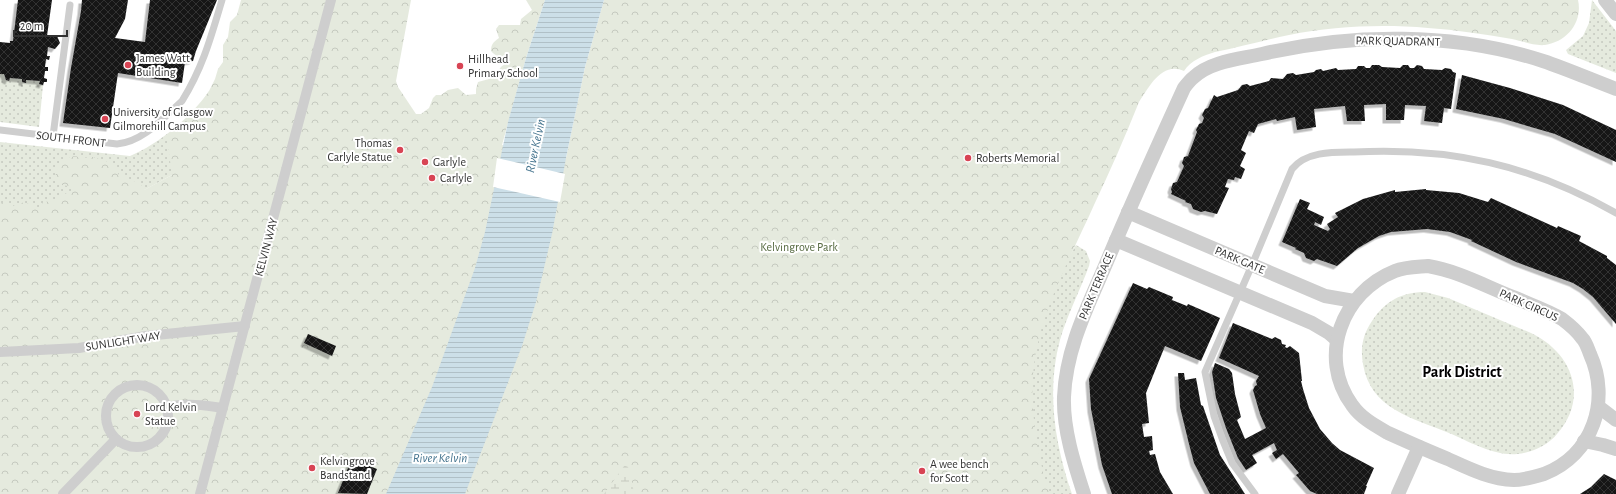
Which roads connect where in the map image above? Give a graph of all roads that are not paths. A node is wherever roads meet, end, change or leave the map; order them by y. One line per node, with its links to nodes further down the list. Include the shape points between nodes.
1 (222, 0): 9 (lane, SOUTH FRONT, via 204,59 182,102 141,136 128,143 117,144)
2 (331, 0): 16 (street, KELVIN WAY)
3 (1605, 0): 5 (street)
4 (70, 5): 9 (lane)
5 (1616, 14)
6 (1184, 88): 7 (street, PARK QUADRANT, via 1194,76 1224,62 1323,42 1392,40 1453,42 1498,50 1542,61); 10 (street, PARK TERRACE)
7 (1616, 89)
8 (0, 130): 9 (lane, SOUTH FRONT)
9 (53, 136)
10 (1128, 212): 12 (street, PARK TERRACE); 13 (street, PARK GATE)
11 (1616, 213): 13 (lane, via 1572,190 1498,163 1448,154 1397,150 1333,152 1308,157 1292,169)
12 (1116, 240): 14 (street); 29 (street, PARK TERRACE, via 1081,322 1065,379 1066,421 1076,471)
13 (1252, 265): 14 (lane); 15 (street, PARK GATE, via 1325,296)
14 (1240, 293): 17 (street, via 1312,323); 30 (lane, via 1205,372 1214,416 1232,463)
15 (1354, 301): 17 (street, PARK CIRCUS, via 1343,320); 20 (street, PARK CIRCUS, via 1383,276 1396,270 1428,266 1461,275 1550,313 1572,326 1583,339 1599,379)
16 (245, 326): 18 (street, SUNLIGHT WAY, via 146,336 78,348); 21 (street, KELVIN WAY)
17 (1337, 340): 25 (street, PARK CIRCUS, via 1341,385 1352,406 1374,426)
18 (0, 352)
19 (167, 407): 21 (street, via 193,404); 23 (street, via 166,427 162,436 154,442 134,447); 23 (street, via 162,398 150,389 135,386 125,388 114,398 107,411 110,431)
20 (1599, 407): 22 (street); 24 (street, PARK CIRCUS)
21 (224, 408): 28 (street, KELVIN WAY)
22 (1616, 420)
23 (116, 439): 27 (street)
24 (1584, 441): 25 (street, PARK CIRCUS, via 1572,455 1552,470 1516,480 1484,474); 26 (street)
25 (1419, 447): 31 (street)
26 (1616, 449)
27 (63, 494)
28 (200, 494)
29 (1084, 494)
30 (1255, 494)
31 (1398, 494)

